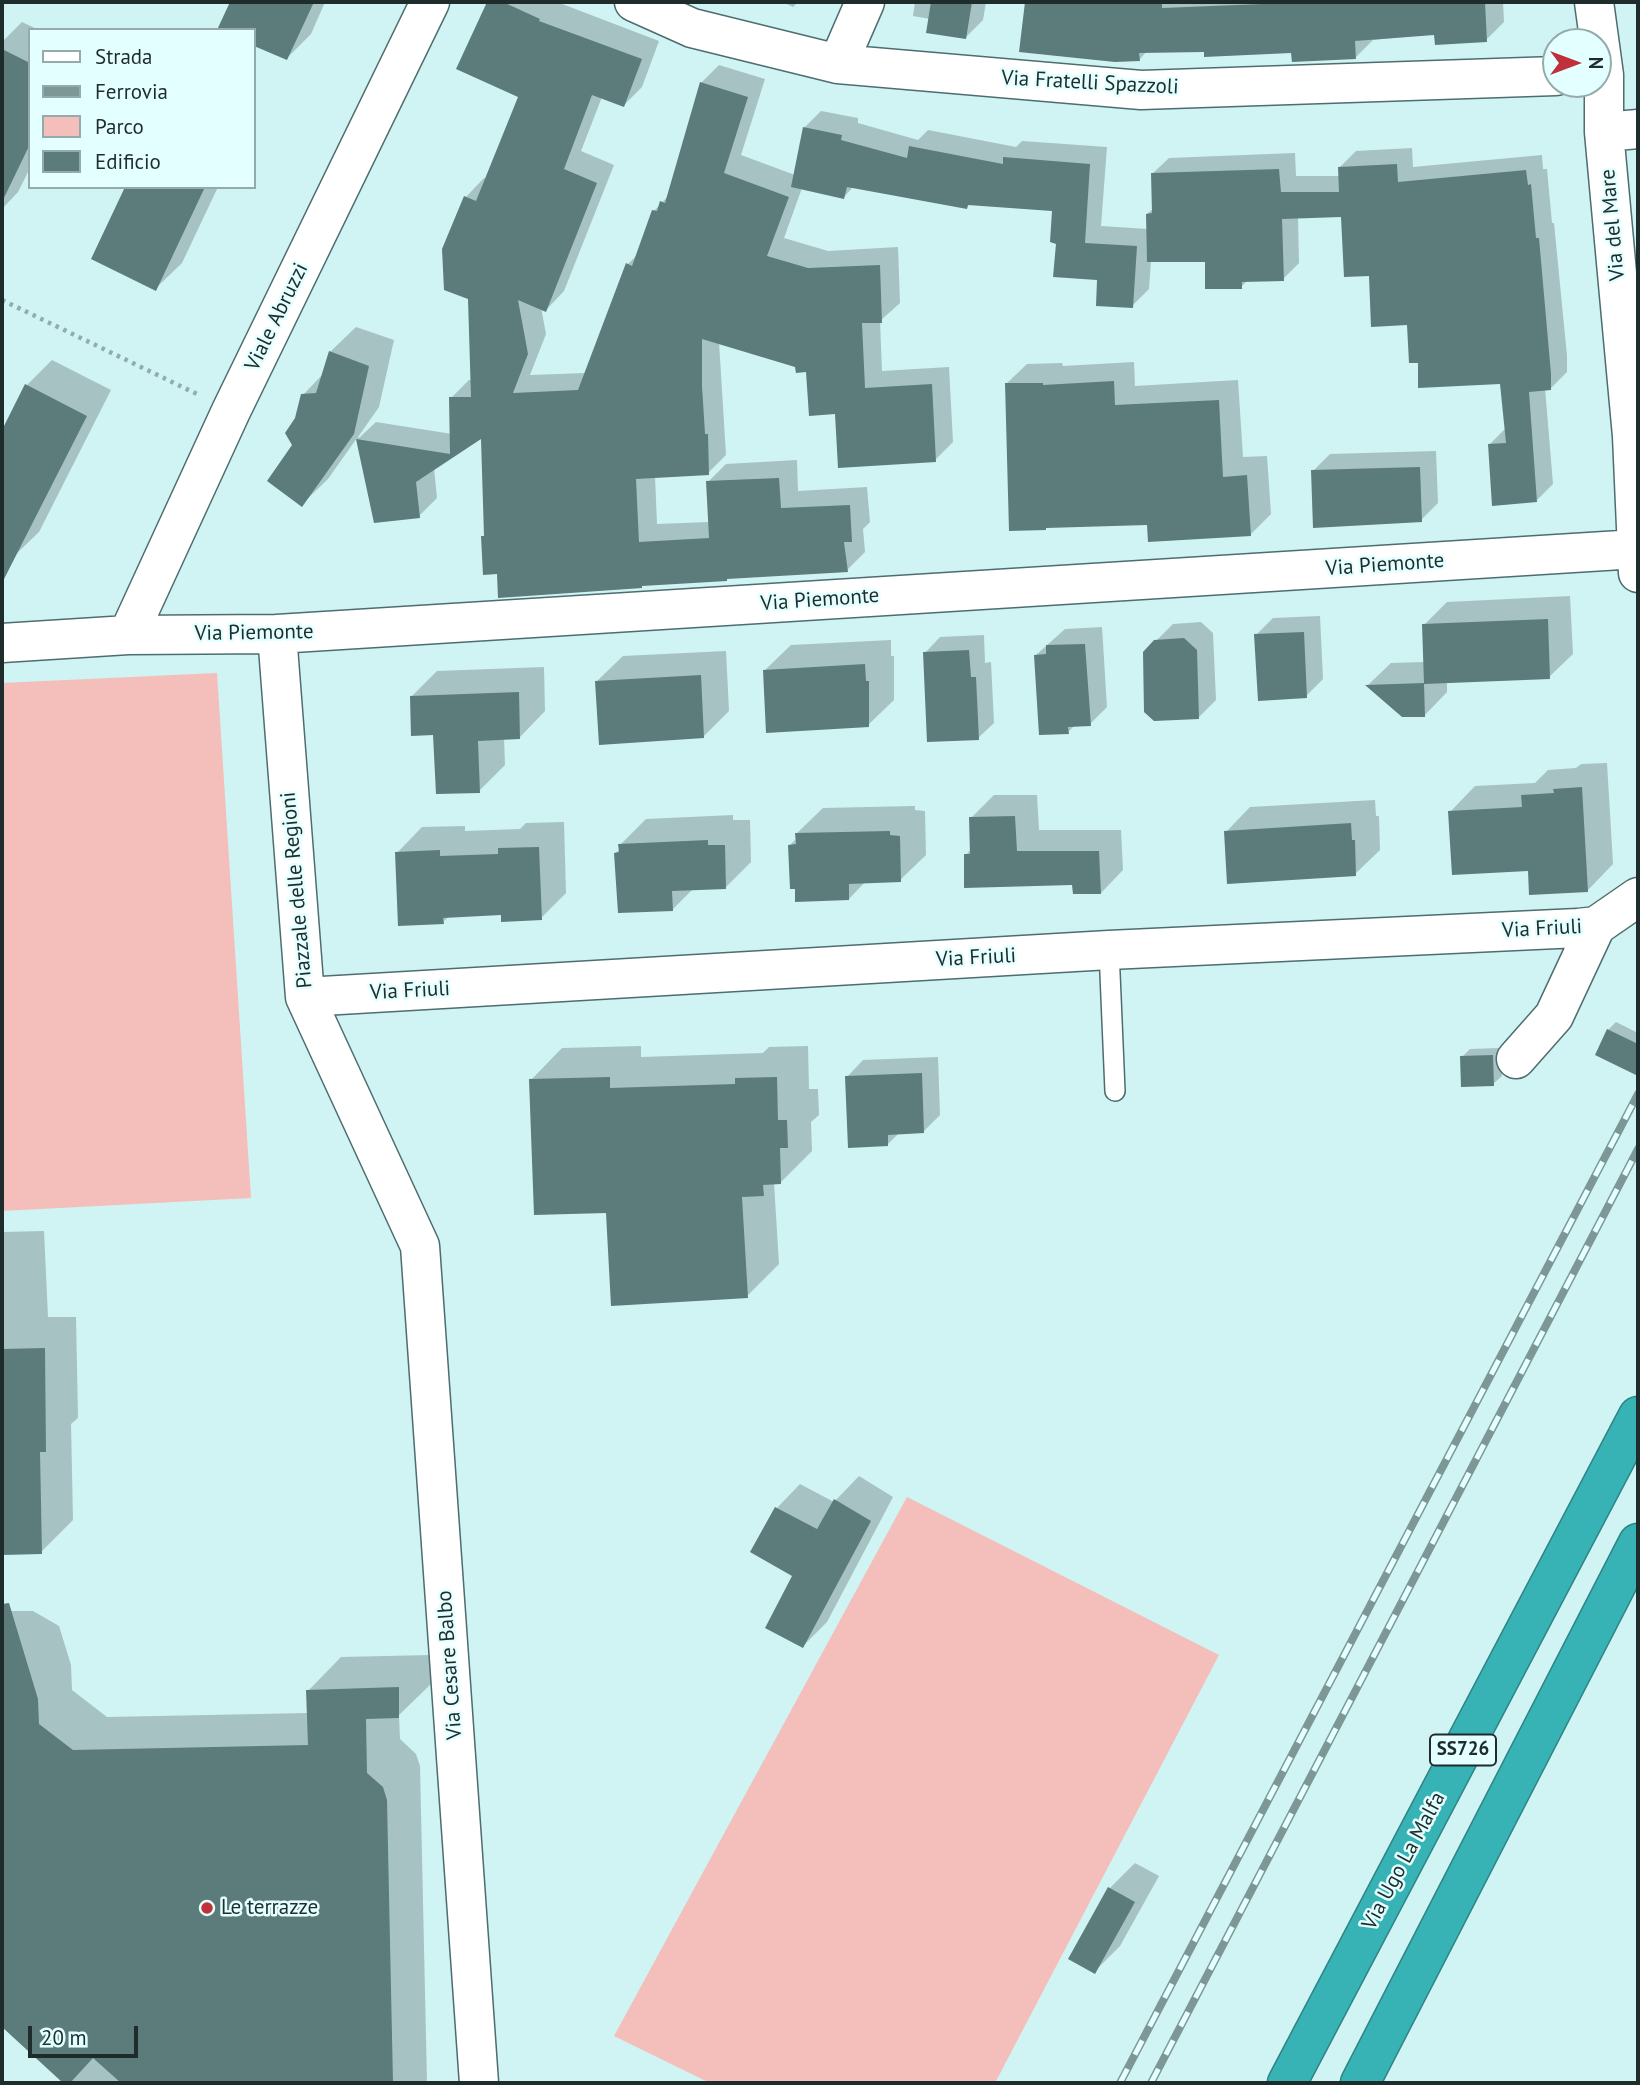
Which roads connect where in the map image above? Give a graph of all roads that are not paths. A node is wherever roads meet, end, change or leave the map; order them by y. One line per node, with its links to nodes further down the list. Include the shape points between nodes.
1 (430, 2): 12 (street, Viale Abruzzi)
2 (634, 2): 6 (street, Via Fratelli Spazzoli, via 692,28)
3 (865, 2): 6 (street)
4 (1594, 2): 5 (street, Via del Mare)
5 (1596, 28)
6 (838, 64): 7 (street, Via Fratelli Spazzoli, via 1141,90)
7 (1542, 76)
8 (1609, 98): 9 (street, Via del Mare)
9 (1621, 130): 10 (street, Via del Mare)
10 (1638, 561): 11 (street, Via Piemonte)
11 (277, 634): 12 (street, Via Piemonte); 17 (street, Piazzale delle Regioni)
12 (128, 635): 13 (street, Via Piemonte)
13 (2, 643)
14 (1638, 897): 15 (street, Via Friuli)
15 (1596, 926): 16 (street, Via Friuli); 18 (street, via 1554,1016)
16 (1109, 950): 17 (street, Via Friuli); 19 (lane)
17 (305, 997): 20 (street, Piazzale delle Regioni)
18 (1516, 1059)
19 (1115, 1091)
20 (421, 1246): 23 (street, Via Cesare Balbo)
21 (1638, 1416): 24 (highway, Via Ugo La Malfa / SS726)
22 (1638, 1543): 25 (highway, SS726)
23 (479, 2083)
24 (1287, 2083)
25 (1360, 2083)

